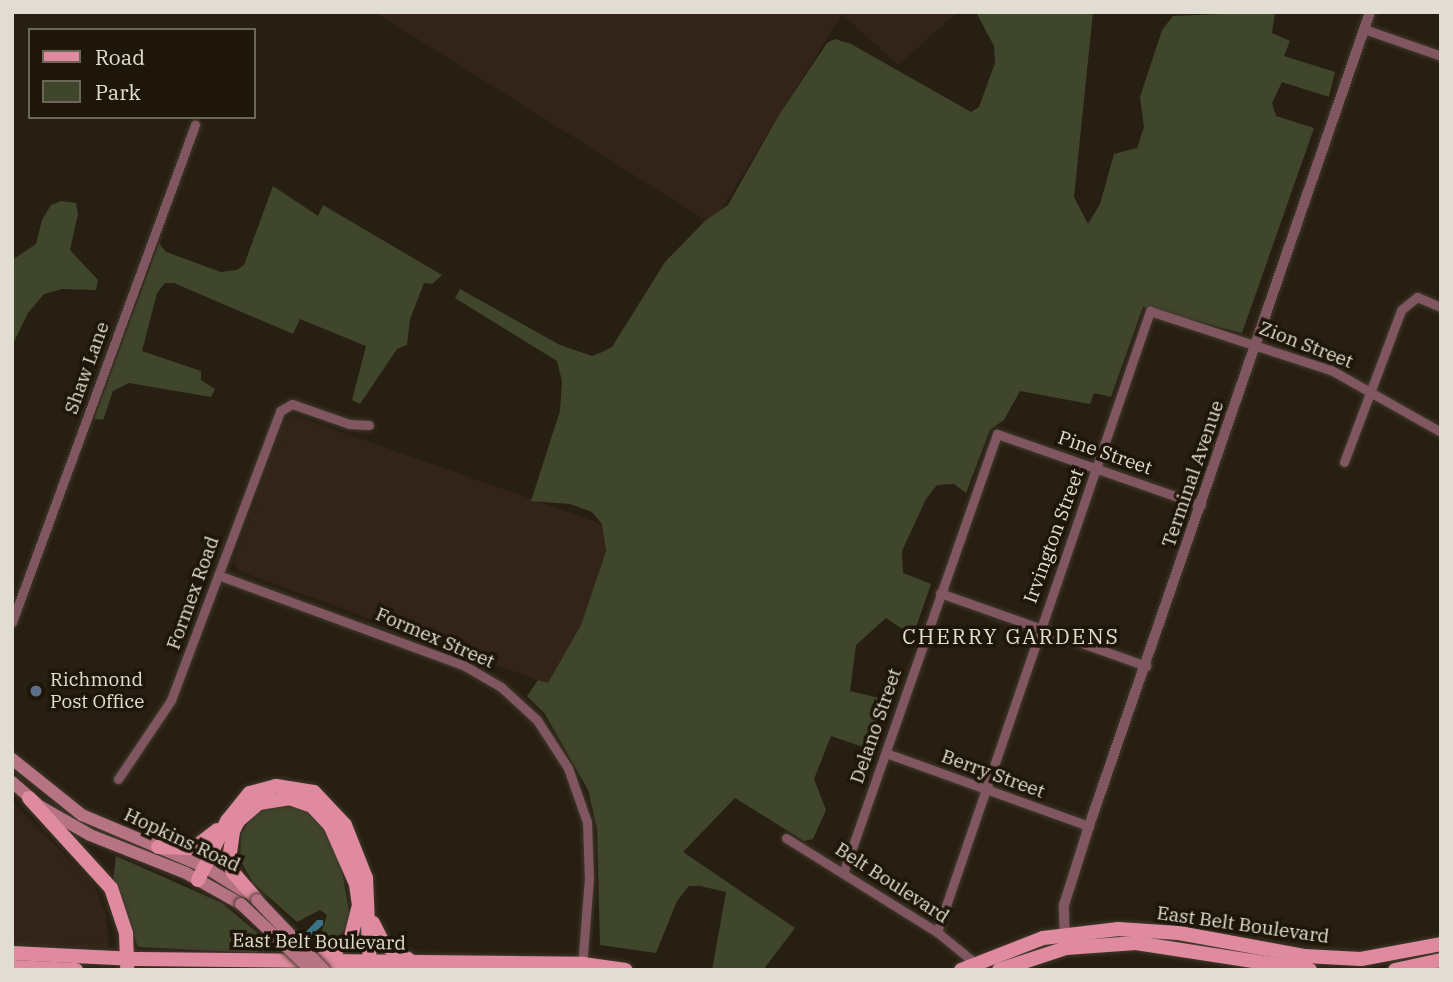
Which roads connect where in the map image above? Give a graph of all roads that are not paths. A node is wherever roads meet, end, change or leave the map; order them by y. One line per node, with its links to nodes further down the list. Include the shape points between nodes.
1 (1370, 12): 2 (street, Terminal Avenue)
2 (1364, 29): 3 (street); 7 (street, Terminal Avenue)
3 (1441, 57)
4 (194, 125): 17 (street, Shaw Lane)
5 (1441, 307): 8 (street, via 1424,298 1405,303)
6 (1150, 311): 7 (street, Zion Street); 13 (street, Irvington Street)
7 (1256, 344): 8 (street, Zion Street); 14 (street, Terminal Avenue)
8 (1371, 391): 10 (street, Zion Street); 12 (street)
9 (369, 425): 15 (street, Formex Road, via 349,424 297,405 282,408)
10 (1441, 432)
11 (997, 434): 13 (street, Pine Street); 16 (street, Delano Street)
12 (1344, 462)
13 (1097, 470): 14 (street, Pine Street); 18 (street, Irvington Street)
14 (1201, 505): 19 (street, Terminal Avenue)
15 (218, 575): 22 (street, Formex Road, via 171,700); 48 (street, Formex Street, via 465,666 500,687 537,720 568,768 587,822 590,867)
16 (940, 593): 18 (street); 20 (street, Delano Street)
17 (12, 622)
18 (1040, 629): 19 (street); 24 (street, Irvington Street)
19 (1146, 666): 27 (street, Terminal Avenue)
20 (886, 753): 24 (street, Berry Street); 30 (street, Delano Street)
21 (12, 759): 29 (main road, Hopkins Road, via 82,815)
22 (118, 779)
23 (12, 782): 25 (main road, Hopkins Road)
24 (986, 790): 27 (street, Berry Street); 34 (street, Irvington Street)
25 (29, 798): 31 (main road, Hopkins Road, via 90,835); 43 (main road, via 111,888 126,933)
26 (231, 814): 29 (main road, via 204,845 187,850); 31 (main road); 33 (main road, via 250,793 265,787 295,786 314,792 335,810 354,844)
27 (1090, 826): 36 (street, Terminal Avenue, via 1064,905)
28 (786, 838): 30 (street, Belt Boulevard)
29 (158, 847): 31 (main road, Hopkins Road)
30 (844, 871): 34 (street, Belt Boulevard)
31 (201, 873): 32 (main road, Hopkins Road); 47 (main road, Hopkins Road, bridge)
32 (257, 900): 33 (main road, via 233,872 229,860 233,831 259,803 289,798 312,806 330,825); 47 (main road, Hopkins Road, bridge)
33 (364, 902): 41 (main road, via 384,945); 45 (main road); 47 (main road, via 349,941)
34 (937, 932): 42 (street, Belt Boulevard)
35 (1212, 939): 36 (main road, East Belt Boulevard, via 1118,929); 39 (main road); 44 (main road, East Belt Boulevard)
36 (1065, 941): 39 (main road, East Belt Boulevard, via 1136,943); 42 (main road, East Belt Boulevard); 52 (main road, East Belt Boulevard)
37 (1441, 944): 44 (main road, East Belt Boulevard)
38 (12, 953): 43 (main road, East Belt Boulevard)
39 (1231, 957): 53 (main road, East Belt Boulevard)
40 (1441, 960): 54 (main road)
41 (415, 962): 45 (main road, East Belt Boulevard); 48 (main road, East Belt Boulevard)
42 (975, 963): 51 (main road, East Belt Boulevard)
43 (127, 964): 47 (main road, East Belt Boulevard)
44 (1361, 964)
45 (367, 966): 47 (main road, East Belt Boulevard)
46 (12, 967): 49 (main road)
47 (316, 967)
48 (582, 967): 50 (main road, East Belt Boulevard)
49 (76, 970)
50 (626, 970)
51 (961, 970)
52 (999, 970)
53 (1310, 970)
54 (1395, 970)

